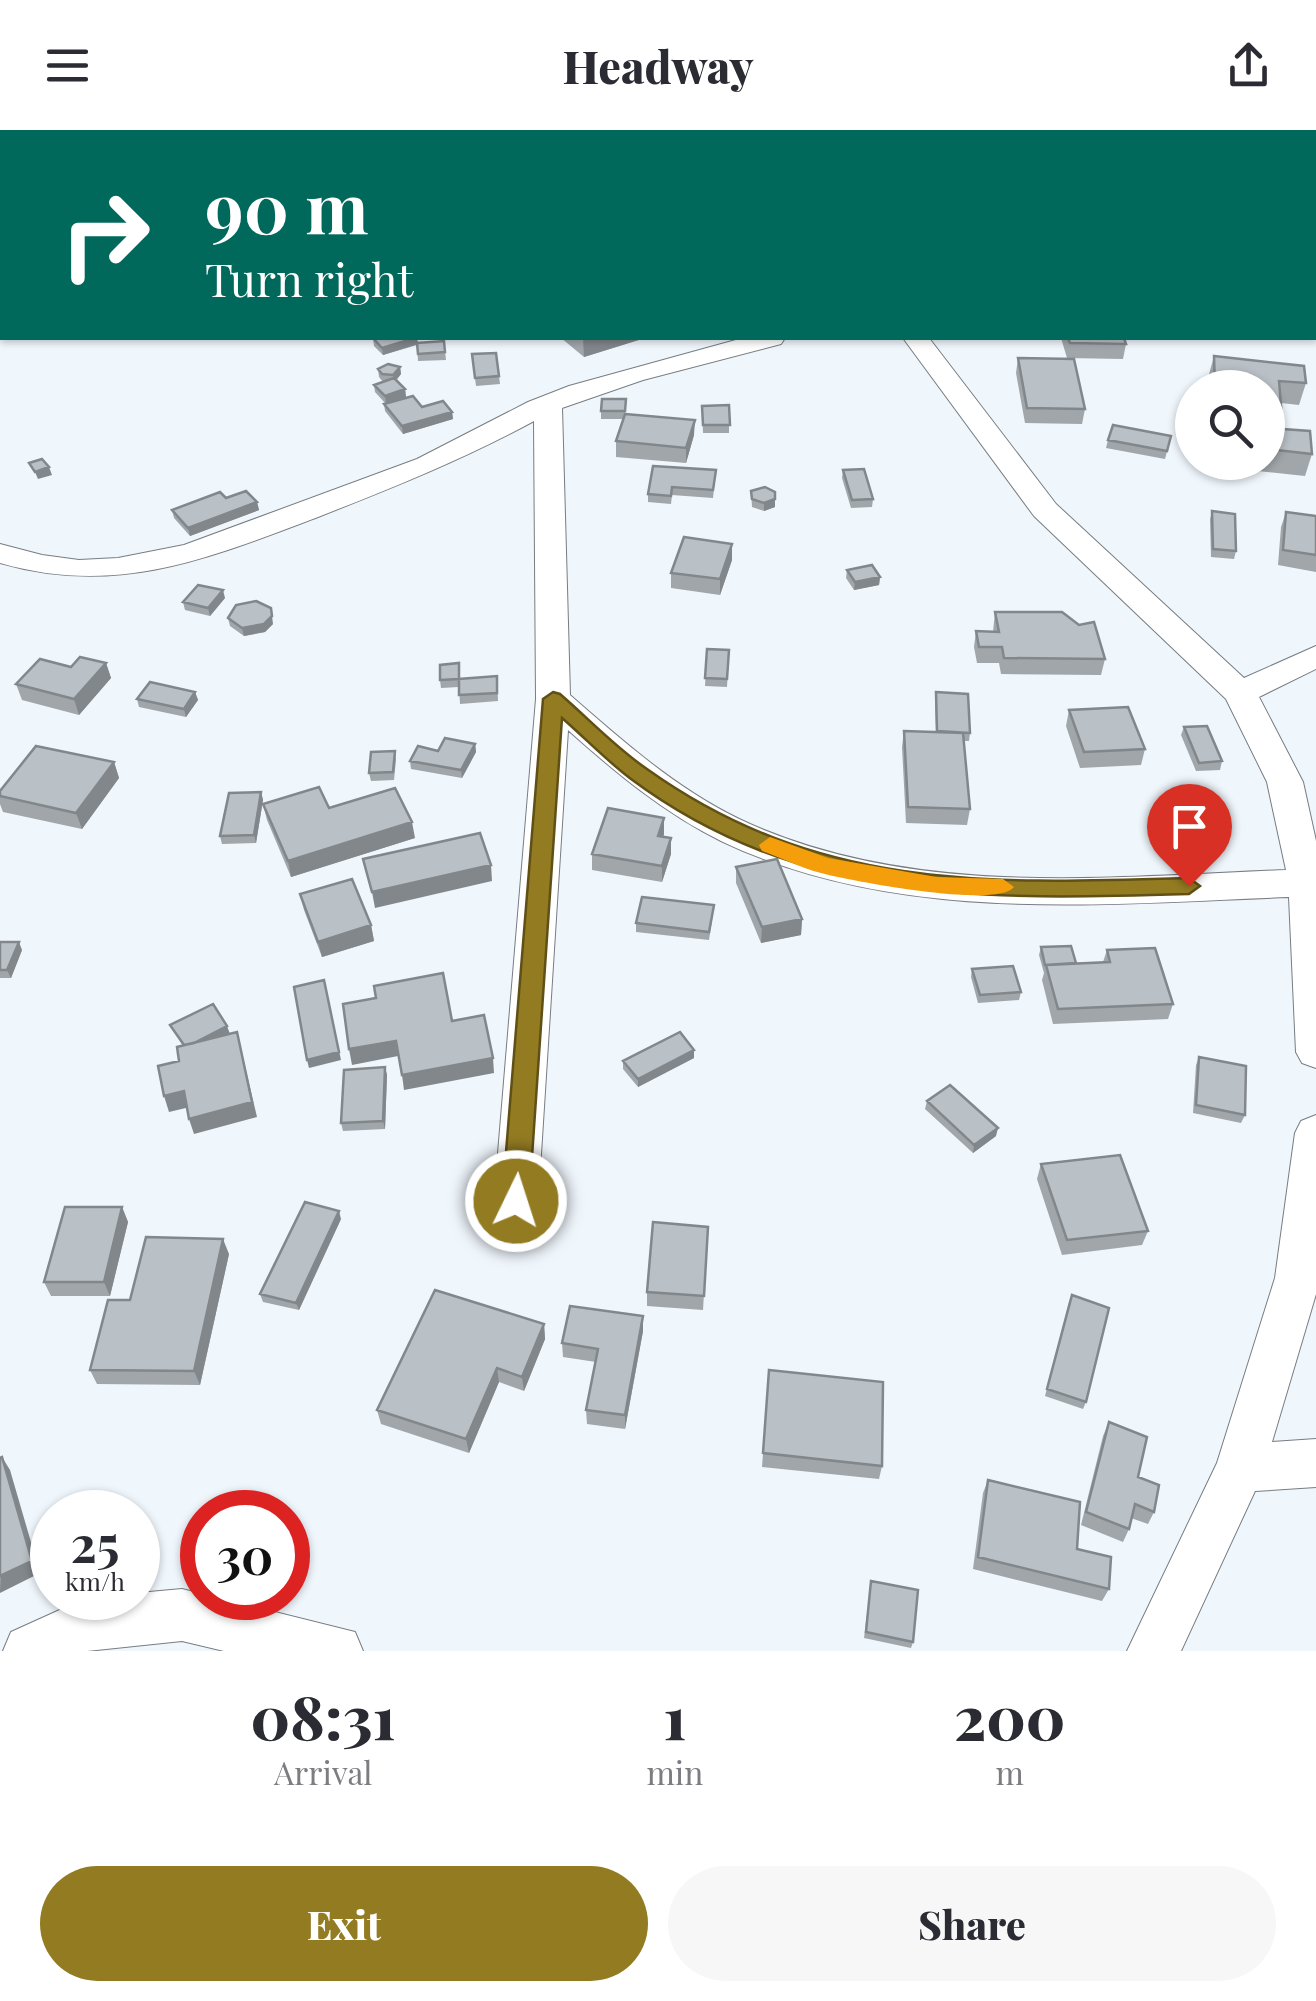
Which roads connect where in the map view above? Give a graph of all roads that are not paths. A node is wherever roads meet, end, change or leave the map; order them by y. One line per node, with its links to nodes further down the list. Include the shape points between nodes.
1 (764, 340): 3 (street, via 629,374)
2 (918, 340): 6 (street, via 1045,510)
3 (548, 404): 4 (street, via 443,459 184,557 92,572); 7 (street)
4 (0, 554)
5 (1316, 656): 6 (street)
6 (1240, 694): 8 (street, via 1285,782)
7 (553, 699): 8 (street, via 639,774 736,832 824,866 936,885 1070,890); 11 (street)
8 (1307, 882): 9 (street)
9 (1316, 1052)
10 (1316, 1133): 13 (street, via 1298,1278)
11 (516, 1201)
12 (1316, 1463): 13 (street)
13 (1240, 1468): 16 (street)
14 (30, 1651): 15 (street, via 84,1625 182,1615)
15 (336, 1651)
16 (1154, 1651)

